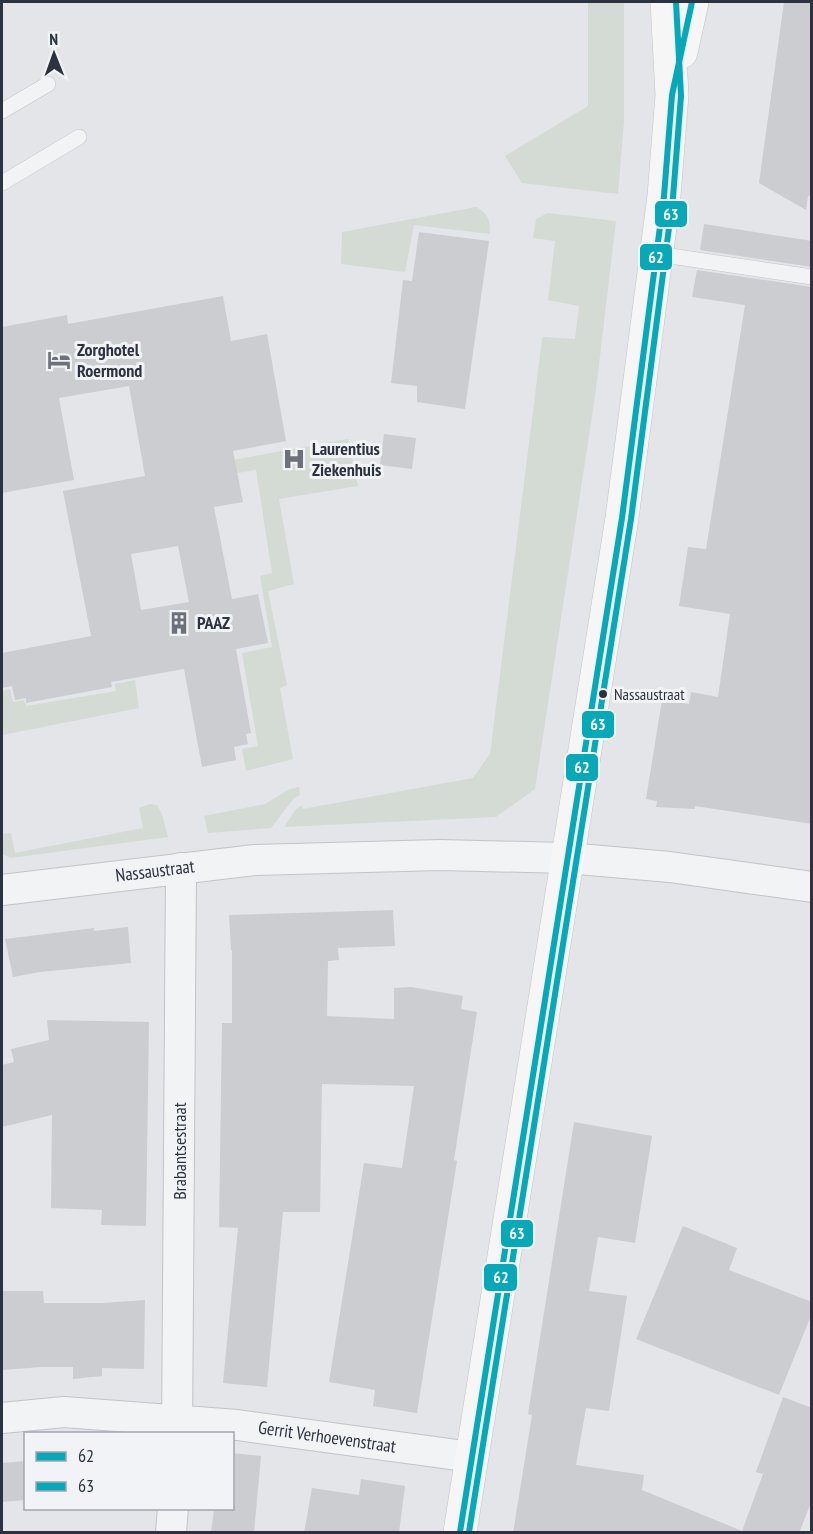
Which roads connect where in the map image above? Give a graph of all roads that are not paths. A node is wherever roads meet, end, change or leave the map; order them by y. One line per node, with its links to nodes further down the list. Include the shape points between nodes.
1 (667, 2): 4 (street)
2 (692, 2): 4 (street)
3 (48, 84): 5 (lane)
4 (672, 95): 8 (street)
5 (2, 111)
6 (79, 137): 7 (lane)
7 (2, 183)
8 (657, 254): 9 (lane); 10 (street, via 622,518)
9 (812, 277)
10 (567, 858): 11 (street, Nassaustraat, via 296,857); 12 (street, Nassaustraat); 16 (street)
11 (181, 868): 13 (street, Nassaustraat); 15 (street, Brabantsestraat)
12 (812, 886)
13 (2, 890)
14 (2, 1418): 15 (street, Gerrit Verhoevenstraat, via 64,1412)
15 (178, 1427): 16 (street, Gerrit Verhoevenstraat, via 237,1425)
16 (472, 1457): 19 (street)
17 (173, 1510): 18 (street)
18 (171, 1533)
19 (460, 1533)

